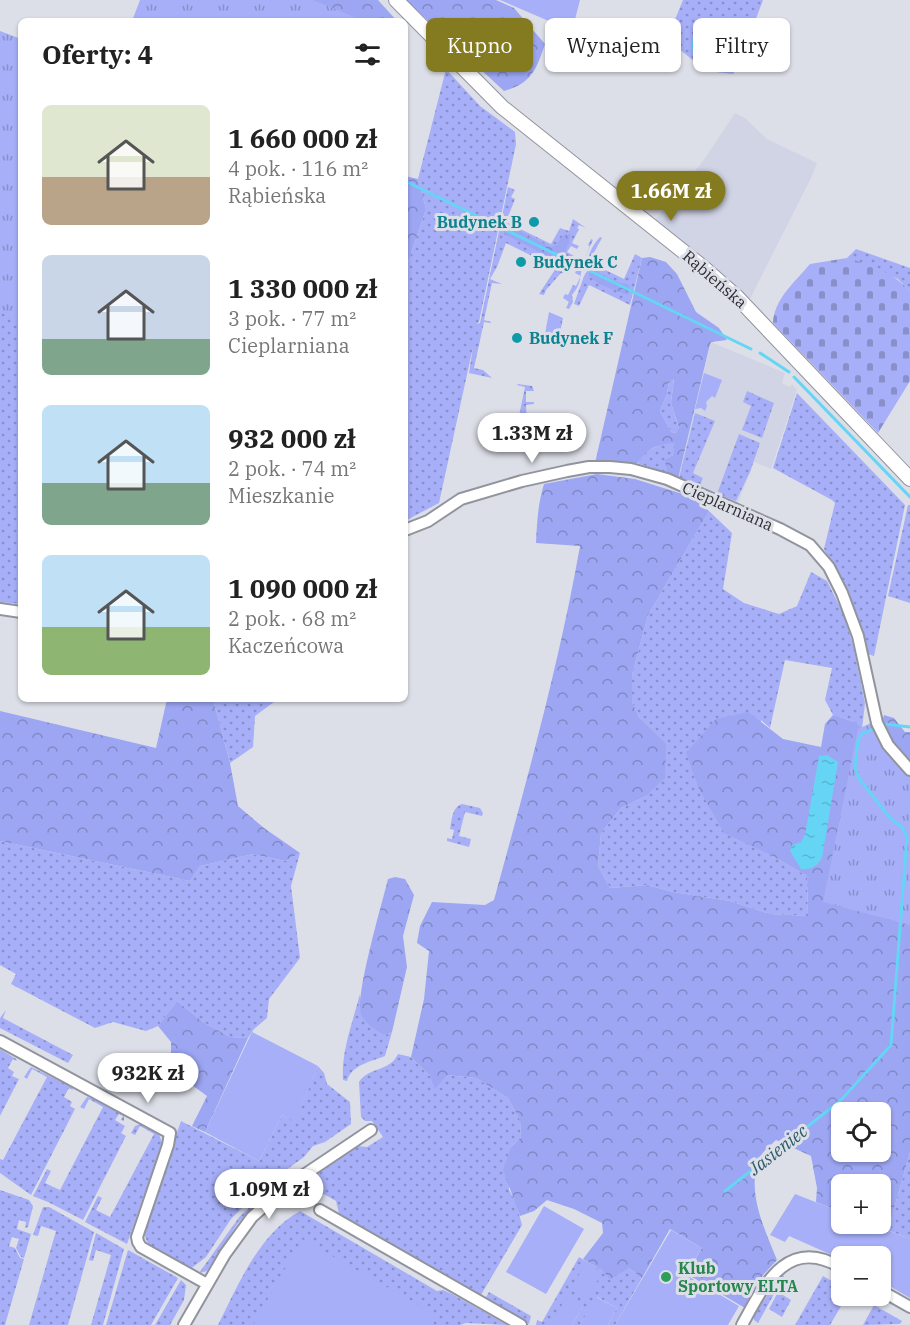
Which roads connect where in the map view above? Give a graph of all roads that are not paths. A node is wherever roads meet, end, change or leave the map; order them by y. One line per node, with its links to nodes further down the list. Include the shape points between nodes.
1 (396, 0): 2 (street, Rąbieńska, via 501,107 732,292)
2 (910, 479)
3 (408, 530): 6 (street, Cieplarniana, via 461,499 522,481 610,467 667,479 780,529 805,542 829,567 858,636 878,727)
4 (0, 609): 5 (street)
5 (18, 612)
6 (910, 770)
7 (0, 1041): 11 (street, via 170,1133 138,1242)
8 (371, 1130): 11 (street, via 286,1187 262,1208 232,1243)
9 (320, 1210): 15 (street)
10 (831, 1263): 16 (street, via 818,1258 783,1265)
11 (207, 1284): 14 (street)
12 (891, 1296): 13 (street)
13 (910, 1307)
14 (184, 1325)
15 (521, 1325)
16 (742, 1325)

